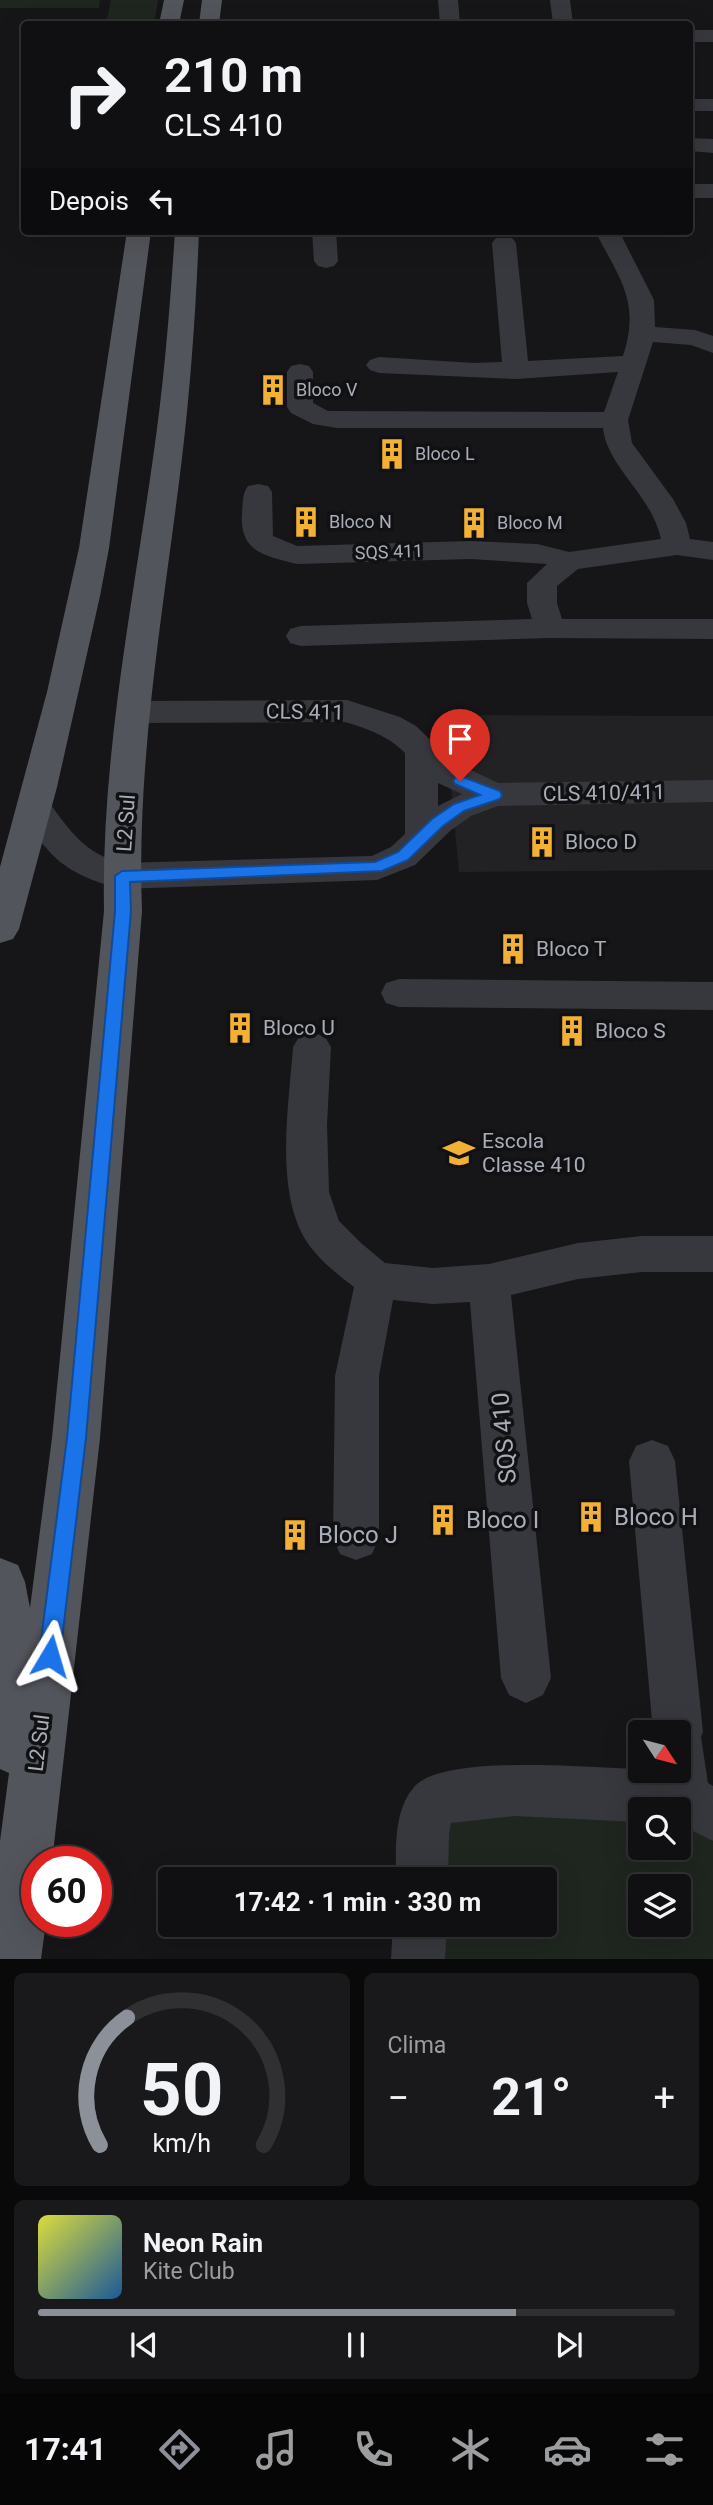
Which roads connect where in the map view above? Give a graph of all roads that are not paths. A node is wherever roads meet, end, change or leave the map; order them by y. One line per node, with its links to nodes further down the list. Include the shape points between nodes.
1 (174, 0): 5 (main road)
2 (212, 0): 6 (main road)
3 (448, 0): 7 (street)
4 (560, 0): 8 (street)
5 (170, 21)
6 (209, 21)
7 (450, 21)
8 (563, 21)
9 (693, 36): 10 (street)
10 (713, 36)
11 (693, 105): 12 (street)
12 (713, 105)
13 (693, 145): 14 (street)
14 (713, 146)
15 (693, 191): 16 (street)
16 (713, 191)
17 (139, 235): 33 (main road, L2 Sul)
18 (187, 235): 33 (main road, L2 Sul, via 168,455)
19 (324, 235): 22 (street)
20 (609, 235): 23 (street, via 642,300)
21 (503, 243): 27 (street)
22 (326, 261)
23 (643, 334): 24 (street, via 695,338); 25 (street)
24 (712, 353)
25 (635, 363): 27 (street); 29 (street)
26 (379, 365): 27 (street)
27 (516, 371)
28 (300, 372): 29 (street, via 300,407 329,419)
29 (615, 420): 31 (street, via 618,443 659,499 672,523)
30 (258, 492): 34 (street, SQS 411, via 255,531 261,543 277,551 297,555 495,550)
31 (677, 546): 32 (street, SQS 411); 34 (street, SQS 411)
32 (713, 551)
33 (123, 558): 35 (main road, L2 Sul); 36 (main road, L2 Sul)
34 (569, 561): 37 (street, via 542,583 542,603)
35 (84, 598): 36 (main road, via 124,587 137,589); 44 (main road, L2 Sul)
36 (147, 598): 40 (main road, L2 Sul)
37 (550, 628): 38 (street); 39 (street)
38 (713, 629)
39 (301, 636)
40 (132, 712): 41 (street, CLS 411, via 347,711 389,725); 46 (main road, L2 Sul)
41 (421, 750): 43 (street, CLS 411, via 440,769); 45 (street)
42 (713, 790): 43 (street, CLS 410/411)
43 (495, 795): 45 (street, via 459,808)
44 (35, 807): 46 (street, via 73,856 102,872); 47 (main road, L2 Sul)
45 (422, 840): 46 (street, via 403,856 377,867)
46 (122, 876): 62 (main road, L2 Sul, via 123,911 76,1438)
47 (0, 929)
48 (399, 993): 49 (street)
49 (713, 996)
50 (312, 1047): 52 (street, via 309,1192 322,1230)
51 (713, 1254): 53 (street, via 642,1254 578,1261)
52 (376, 1280): 53 (street, via 433,1286); 55 (street, via 357,1376)
53 (489, 1283): 57 (street, SQS 410)
54 (652, 1461): 58 (street)
55 (356, 1538)
56 (0, 1582): 62 (main road, via 10,1626 19,1716)
57 (526, 1678)
58 (677, 1720)
59 (691, 1782): 60 (street)
60 (699, 1807): 61 (street, via 514,1790 442,1798 434,1801 425,1815)
61 (423, 1867)
62 (19, 1900): 64 (main road, L2 Sul)
63 (419, 1937): 65 (street)
64 (12, 1959)
65 (418, 1959)

